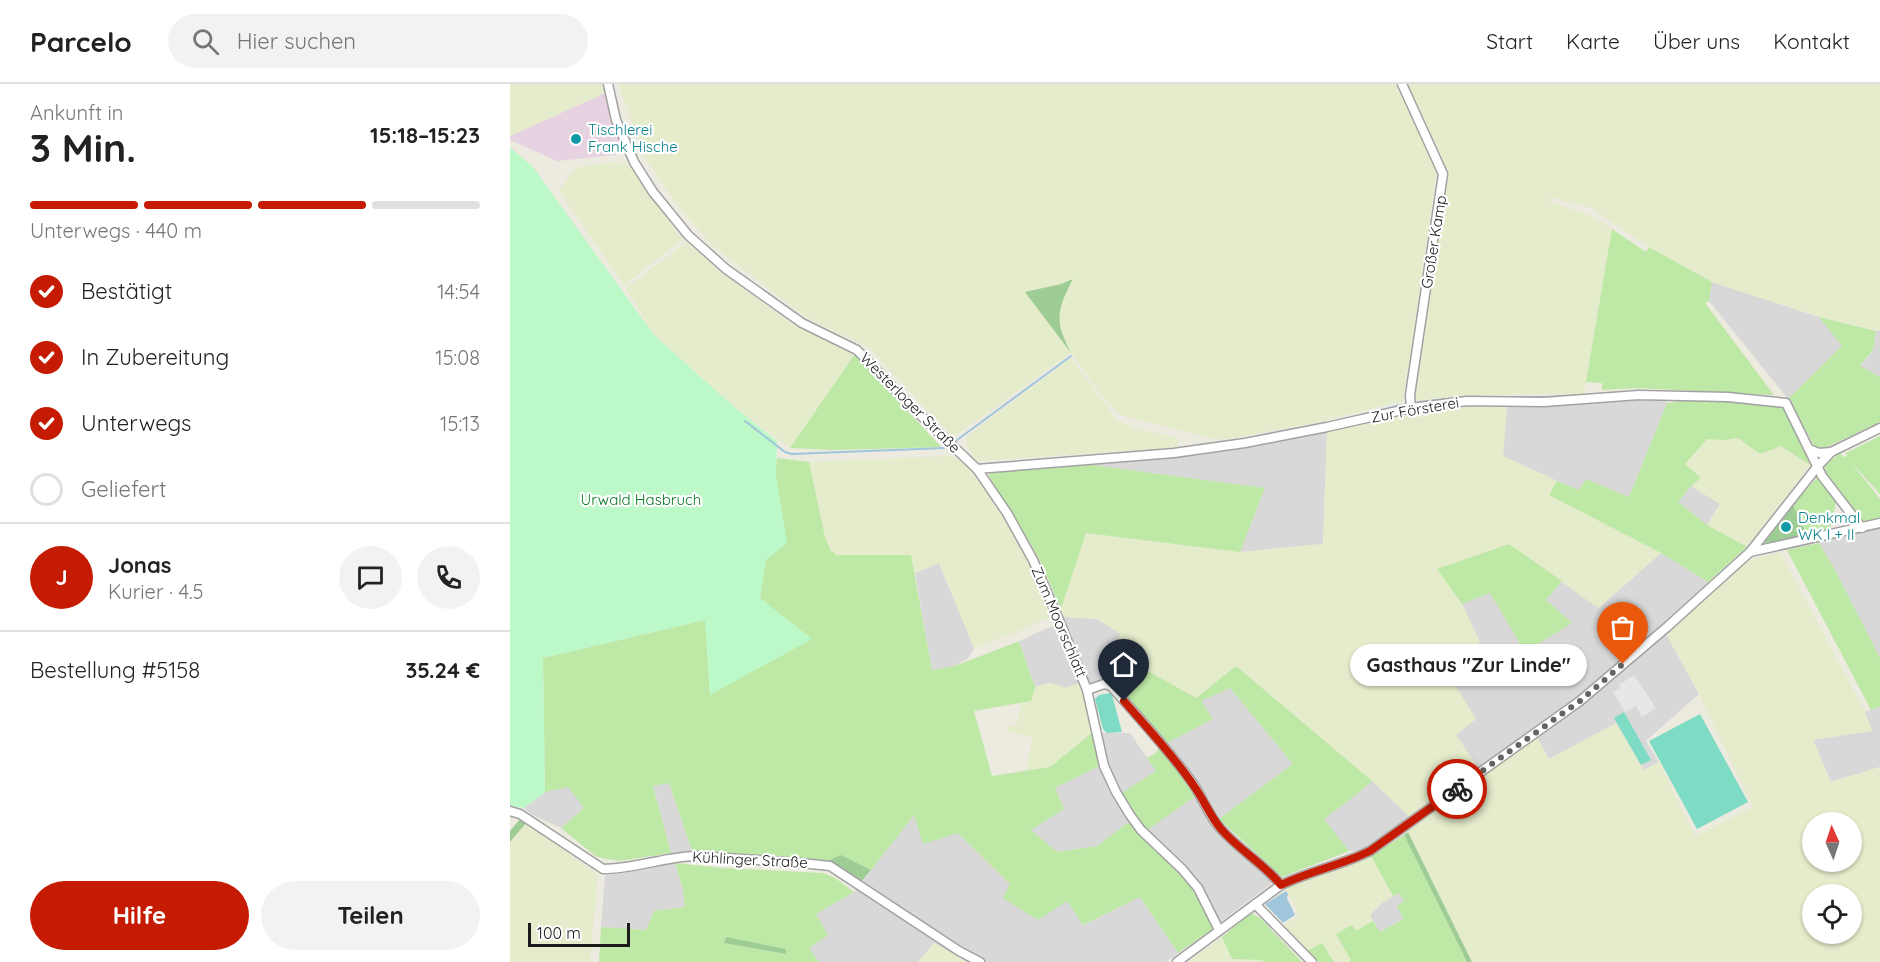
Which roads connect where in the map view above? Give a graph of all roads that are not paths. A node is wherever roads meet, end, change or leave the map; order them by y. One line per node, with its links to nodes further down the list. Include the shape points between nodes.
1 (608, 84): 8 (street, Westerloger Straße, via 616,120 634,162 688,235 726,269 793,316 857,350)
2 (1402, 84): 3 (street, Großer Kamp, via 1443,174)
3 (1411, 408): 5 (street, Zur Försterei, via 1467,401 1544,402 1639,395 1728,397 1786,403); 8 (street, Zur Försterei, via 1184,452)
4 (1880, 428): 6 (street)
5 (1809, 449): 6 (street); 7 (street, Zur Försterei)
6 (1831, 452): 7 (street)
7 (1817, 467): 10 (street, Zur Försterei); 12 (street)
8 (977, 469): 13 (street, Zum Moorschlatt, via 1033,560)
9 (1877, 524): 10 (street); 11 (street)
10 (1862, 528): 12 (street)
11 (1880, 534)
12 (1750, 552): 15 (street, via 1580,701 1370,851)
13 (1087, 690): 15 (street, via 1104,684 1111,686 1179,766 1219,827); 17 (street, Zum Moorschlatt, via 1104,766 1116,792 1142,830 1198,888)
14 (510, 812): 18 (street, Kühlinger Straße, via 520,814 603,869 695,856 830,866)
15 (1281, 885): 16 (street)
16 (1255, 904): 17 (street); 20 (street)
17 (1219, 930): 19 (street)
18 (980, 962)
19 (1177, 962)
20 (1312, 962)

